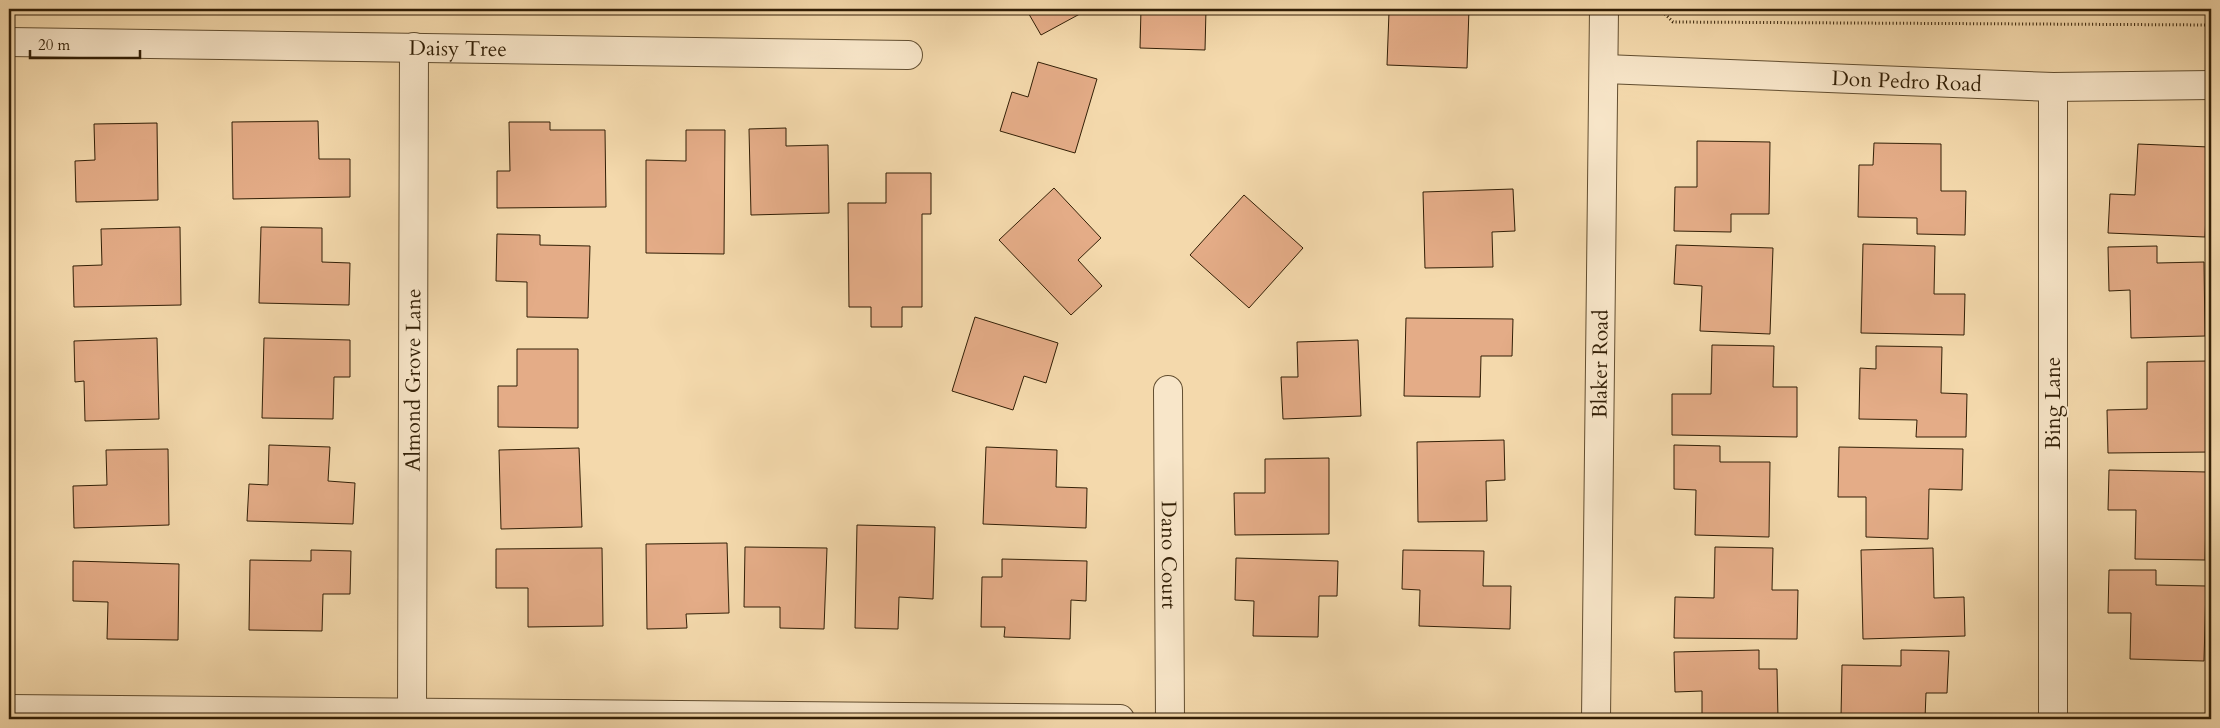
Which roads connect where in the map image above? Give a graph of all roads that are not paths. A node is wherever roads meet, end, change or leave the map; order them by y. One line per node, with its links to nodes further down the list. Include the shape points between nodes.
1 (1604, 9): 5 (street, Blaker Road)
2 (9, 42): 3 (street, Daisy Tree)
3 (414, 48): 4 (street, Daisy Tree); 10 (street, Almond Grove Lane)
4 (908, 56)
5 (1604, 69): 7 (street, Don Pedro Road); 14 (street, Blaker Road)
6 (2211, 85): 7 (street, Don Pedro Road)
7 (2052, 87): 15 (street, Bing Lane)
8 (1168, 390): 13 (street, Dano Court)
9 (9, 709): 11 (street)
10 (412, 714): 11 (street); 12 (street)
11 (264, 716)
12 (1120, 719)
13 (1170, 719)
14 (1596, 719)
15 (2052, 719)

